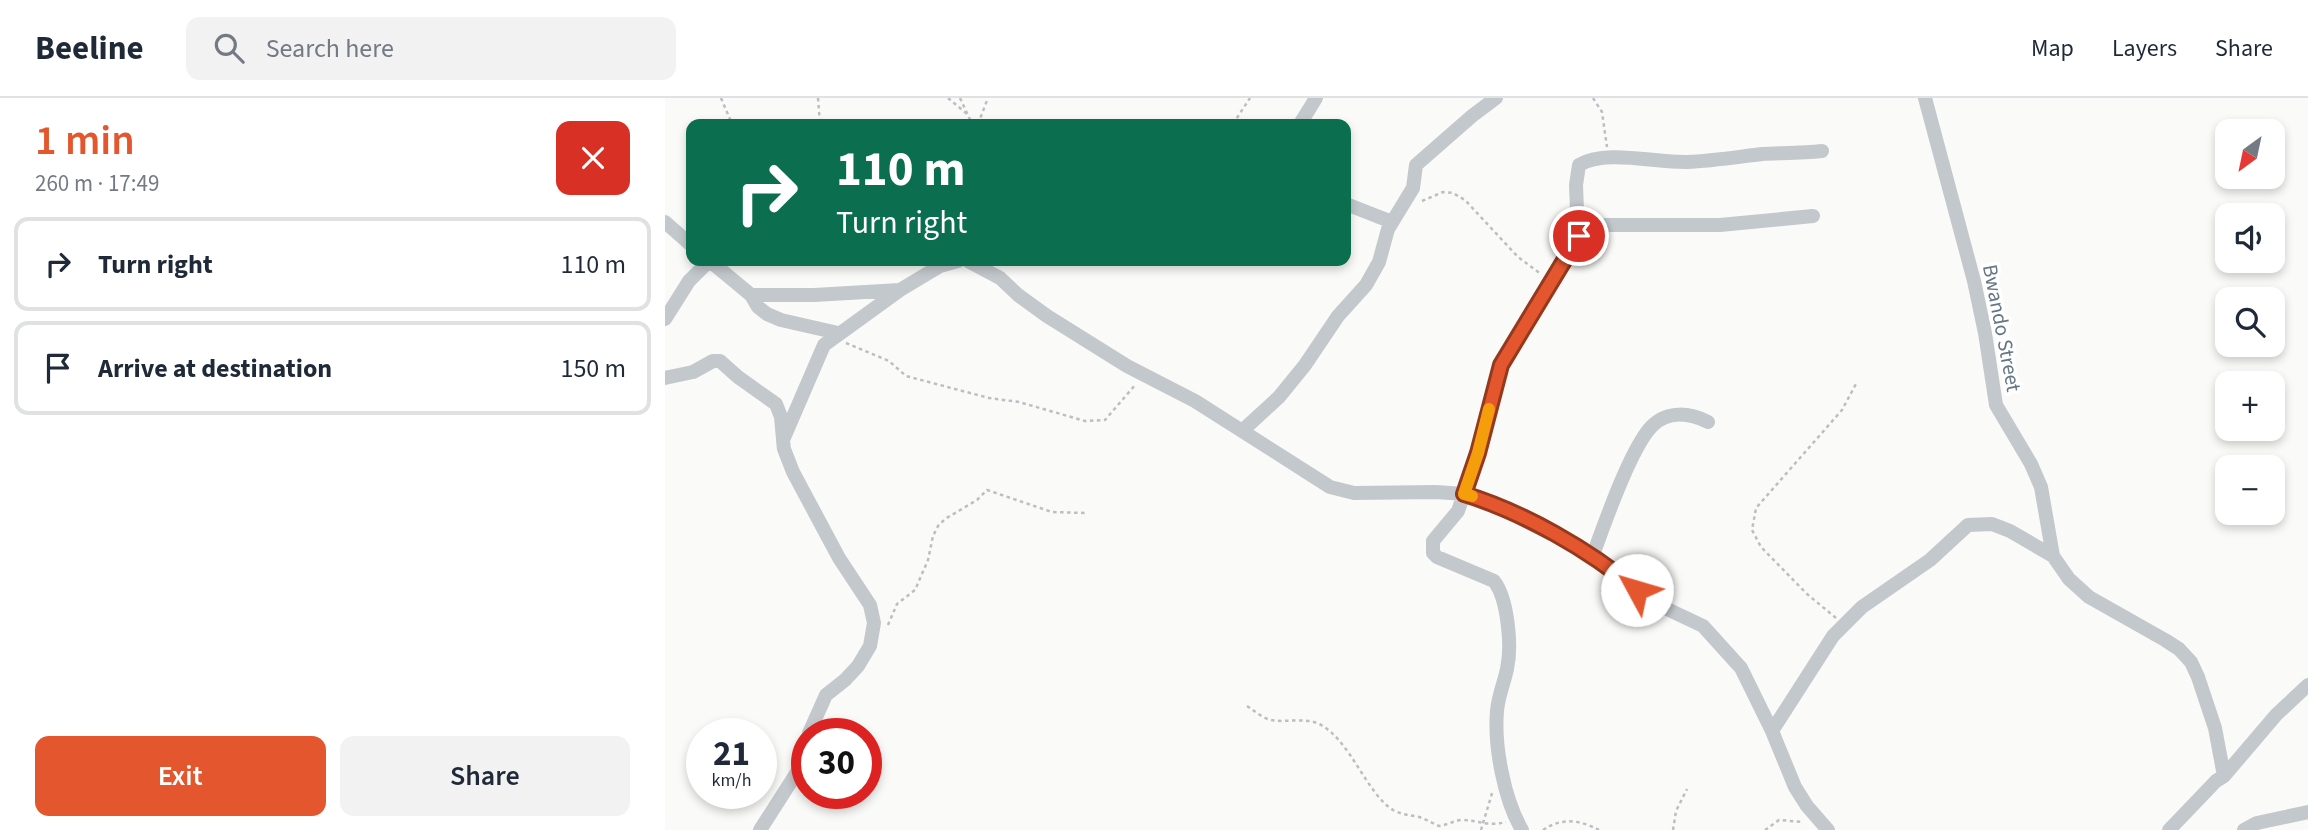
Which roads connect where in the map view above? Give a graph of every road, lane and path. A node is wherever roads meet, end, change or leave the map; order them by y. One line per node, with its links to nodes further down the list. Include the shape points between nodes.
1 (721, 98): 12 (path)
2 (818, 98): 13 (path)
3 (948, 98): 11 (path)
4 (960, 98): 11 (path)
5 (988, 98): 15 (path)
6 (1250, 98): 16 (path)
7 (1316, 98): 17 (street)
8 (1496, 98): 24 (street, via 1416,165 1413,188)
9 (1593, 98): 19 (path, via 1602,113)
10 (1925, 98): 45 (street, Bwando Street, via 1974,282 1996,405 2041,487)
11 (969, 116): 14 (path)
12 (730, 119)
13 (820, 119)
14 (970, 119)
15 (980, 119)
16 (1236, 119)
17 (1303, 119)
18 (1822, 151): 19 (street, via 1682,162)
19 (1606, 157): 25 (street, via 1587,161 1577,170)
20 (1422, 201): 31 (path, via 1443,192 1465,200 1518,257)
21 (1351, 206): 24 (street)
22 (1813, 216): 25 (street, via 1720,225 1604,225)
23 (665, 222): 26 (street)
24 (1392, 222): 40 (street, via 1366,285 1279,397)
25 (1579, 236): 31 (street)
26 (686, 240)
27 (704, 266): 34 (street)
28 (715, 266): 33 (street)
29 (940, 266): 32 (street)
30 (977, 266): 36 (street, via 1047,316)
31 (1553, 280): 42 (street, via 1501,365)
32 (901, 290): 33 (street); 35 (street)
33 (751, 295): 35 (street, via 758,307 774,318)
34 (665, 319)
35 (836, 335): 36 (path, via 889,361 906,376 1086,421 1105,420); 41 (street, via 817,358)
36 (1144, 374): 40 (street)
37 (665, 378): 41 (street, via 720,360 776,404)
38 (1857, 382): 46 (path, via 1842,410 1756,508 1752,530 1761,547 1807,594)
39 (1708, 422): 44 (street, via 1692,414 1669,416 1653,424 1642,439)
40 (1242, 431): 42 (street, via 1330,487 1354,493)
41 (783, 440): 50 (street, via 793,471 870,605 874,623 870,646 858,666 826,695)
42 (1464, 494): 44 (street); 58 (street, via 1458,511 1432,548 1437,557 1494,580 1499,587 1509,646 1496,725 1509,805)
43 (1087, 513): 47 (path, via 1044,510 987,490 938,526 915,590 897,604)
44 (1593, 555): 51 (street, via 1648,600 1703,626 1717,639 1741,668)
45 (2053, 556): 46 (street, via 1992,524 1968,525 1930,560); 52 (street, Bwando Street, via 2089,597 2165,640 2191,662 2215,728)
46 (1844, 624): 51 (street)
47 (886, 629)
48 (2308, 685): 52 (street)
49 (1247, 706): 57 (path, via 1269,720 1322,726 1393,810 1439,826 1456,821)
50 (816, 718)
51 (1772, 731): 59 (street, via 1795,787)
52 (2224, 776): 66 (street)
53 (791, 781): 60 (street)
54 (1494, 788): 57 (path)
55 (1687, 789): 64 (path)
56 (2308, 811): 67 (street)
57 (1483, 823): 58 (path); 61 (path)
58 (1519, 825)
59 (1824, 826): 65 (path, via 1779,820)
60 (760, 830)
61 (1481, 830)
62 (1543, 830): 63 (path, via 1572,820)
63 (1599, 830)
64 (1673, 830)
65 (1765, 830)
66 (2169, 830)
67 (2244, 830)

